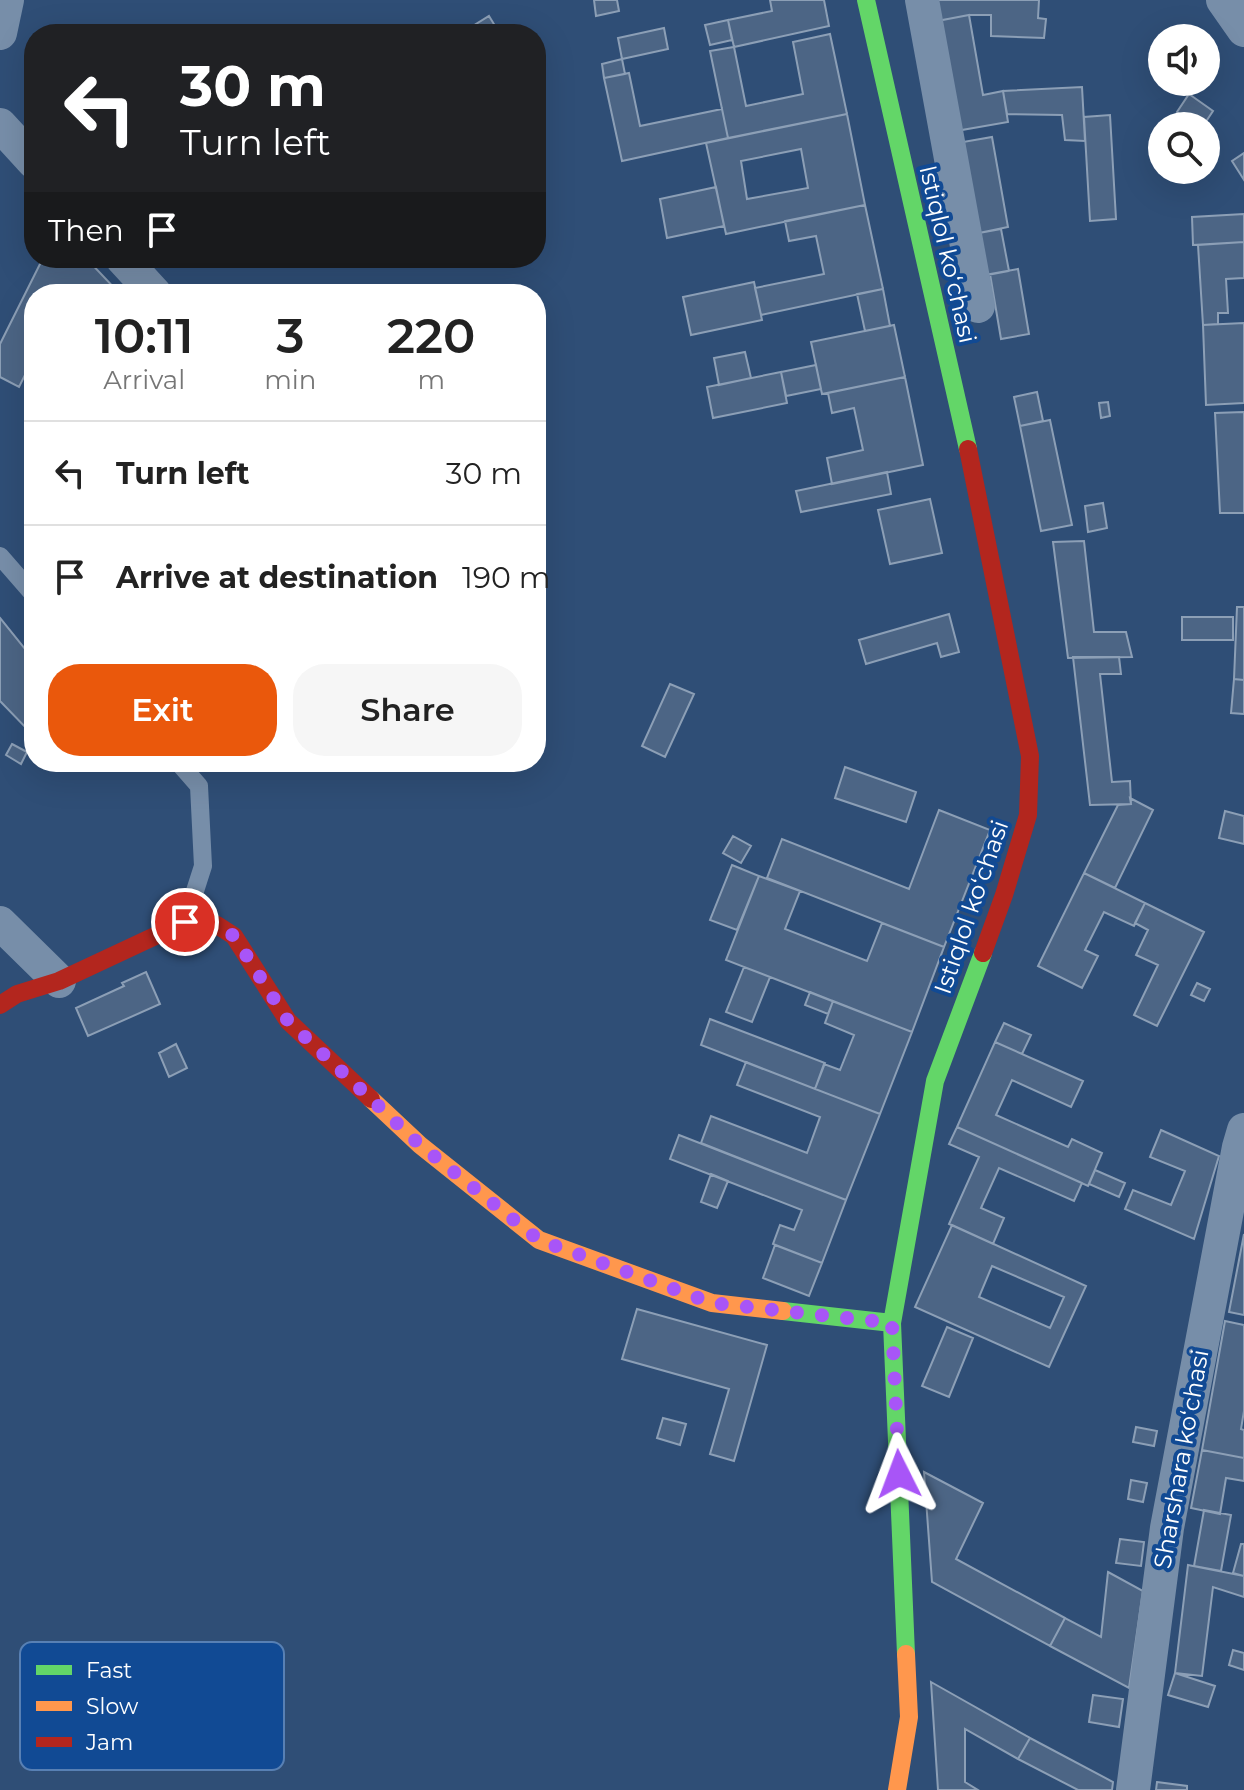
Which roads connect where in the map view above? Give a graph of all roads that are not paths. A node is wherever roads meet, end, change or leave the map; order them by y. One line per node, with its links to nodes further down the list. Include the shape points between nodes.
1 (7, 0): 6 (street)
2 (866, 0): 20 (street, Istiqlol koʻchasi, via 974,475 1030,756 1028,815 935,1081)
3 (922, 0): 11 (street)
4 (1223, 0): 5 (street)
5 (1244, 30)
6 (0, 33)
7 (0, 125): 8 (street)
8 (24, 151)
9 (131, 268): 10 (street)
10 (146, 284)
11 (978, 306)
12 (0, 556): 13 (lane)
13 (24, 584)
14 (187, 772): 15 (lane, via 199,786 203,866)
15 (185, 922): 17 (street); 20 (street, via 217,925 234,936 288,1021 420,1145 539,1240 712,1303)
16 (0, 923): 17 (street)
17 (59, 981): 18 (street)
18 (0, 1005)
19 (1244, 1130): 22 (street, Sharshara koʻchasi, via 1167,1528)
20 (892, 1323): 21 (street, Istiqlol koʻchasi, via 909,1717)
21 (897, 1790)
22 (1133, 1790)

